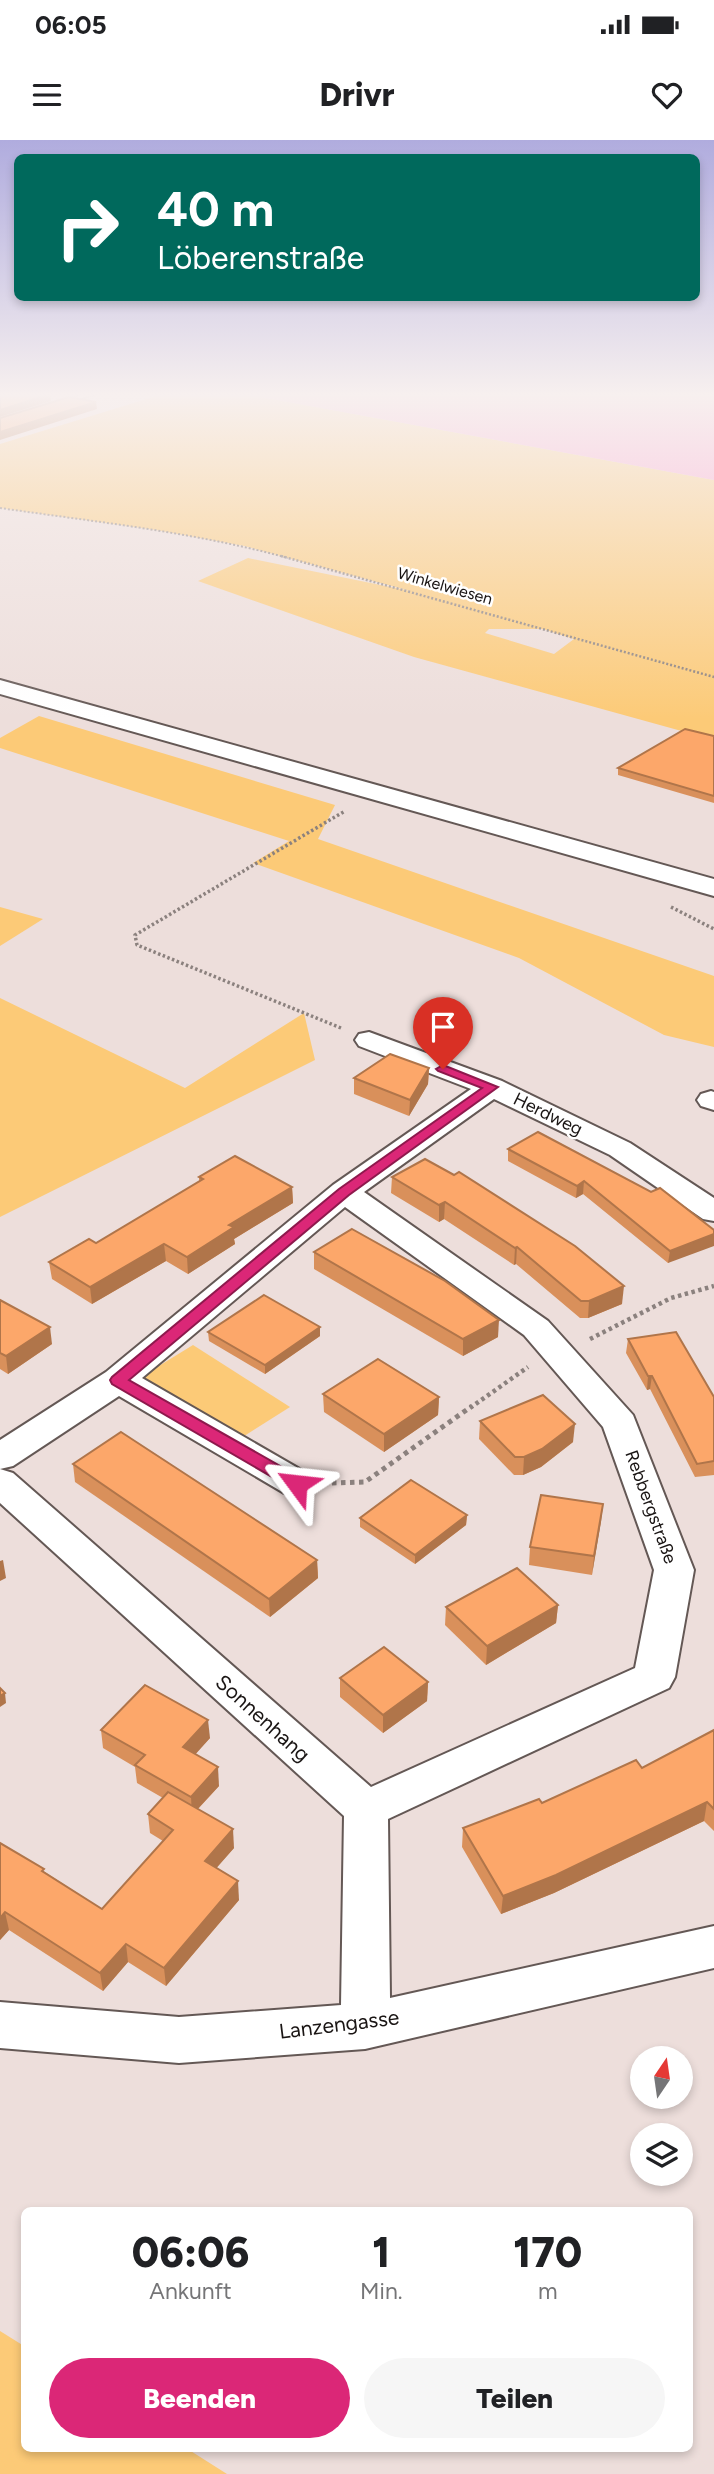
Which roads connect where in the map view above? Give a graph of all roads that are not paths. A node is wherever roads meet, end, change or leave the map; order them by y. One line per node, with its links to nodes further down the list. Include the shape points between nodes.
1 (0, 687): 2 (main road)
2 (714, 888)
3 (369, 1040): 4 (street, Herdweg)
4 (492, 1087): 5 (street); 6 (street, Herdweg, via 620,1149)
5 (344, 1192): 7 (street); 11 (street, Rebbergstraße, via 536,1328 620,1423 674,1570 654,1677)
6 (714, 1212)
7 (118, 1380): 8 (street); 10 (street)
8 (0, 1457)
9 (0, 1482): 11 (street, Sonnenhang)
10 (297, 1484)
11 (366, 1809): 14 (street)
12 (714, 1947): 14 (street, Lanzengasse)
13 (0, 2025): 14 (street, Lanzengasse, via 178,2040)
14 (365, 2026)

